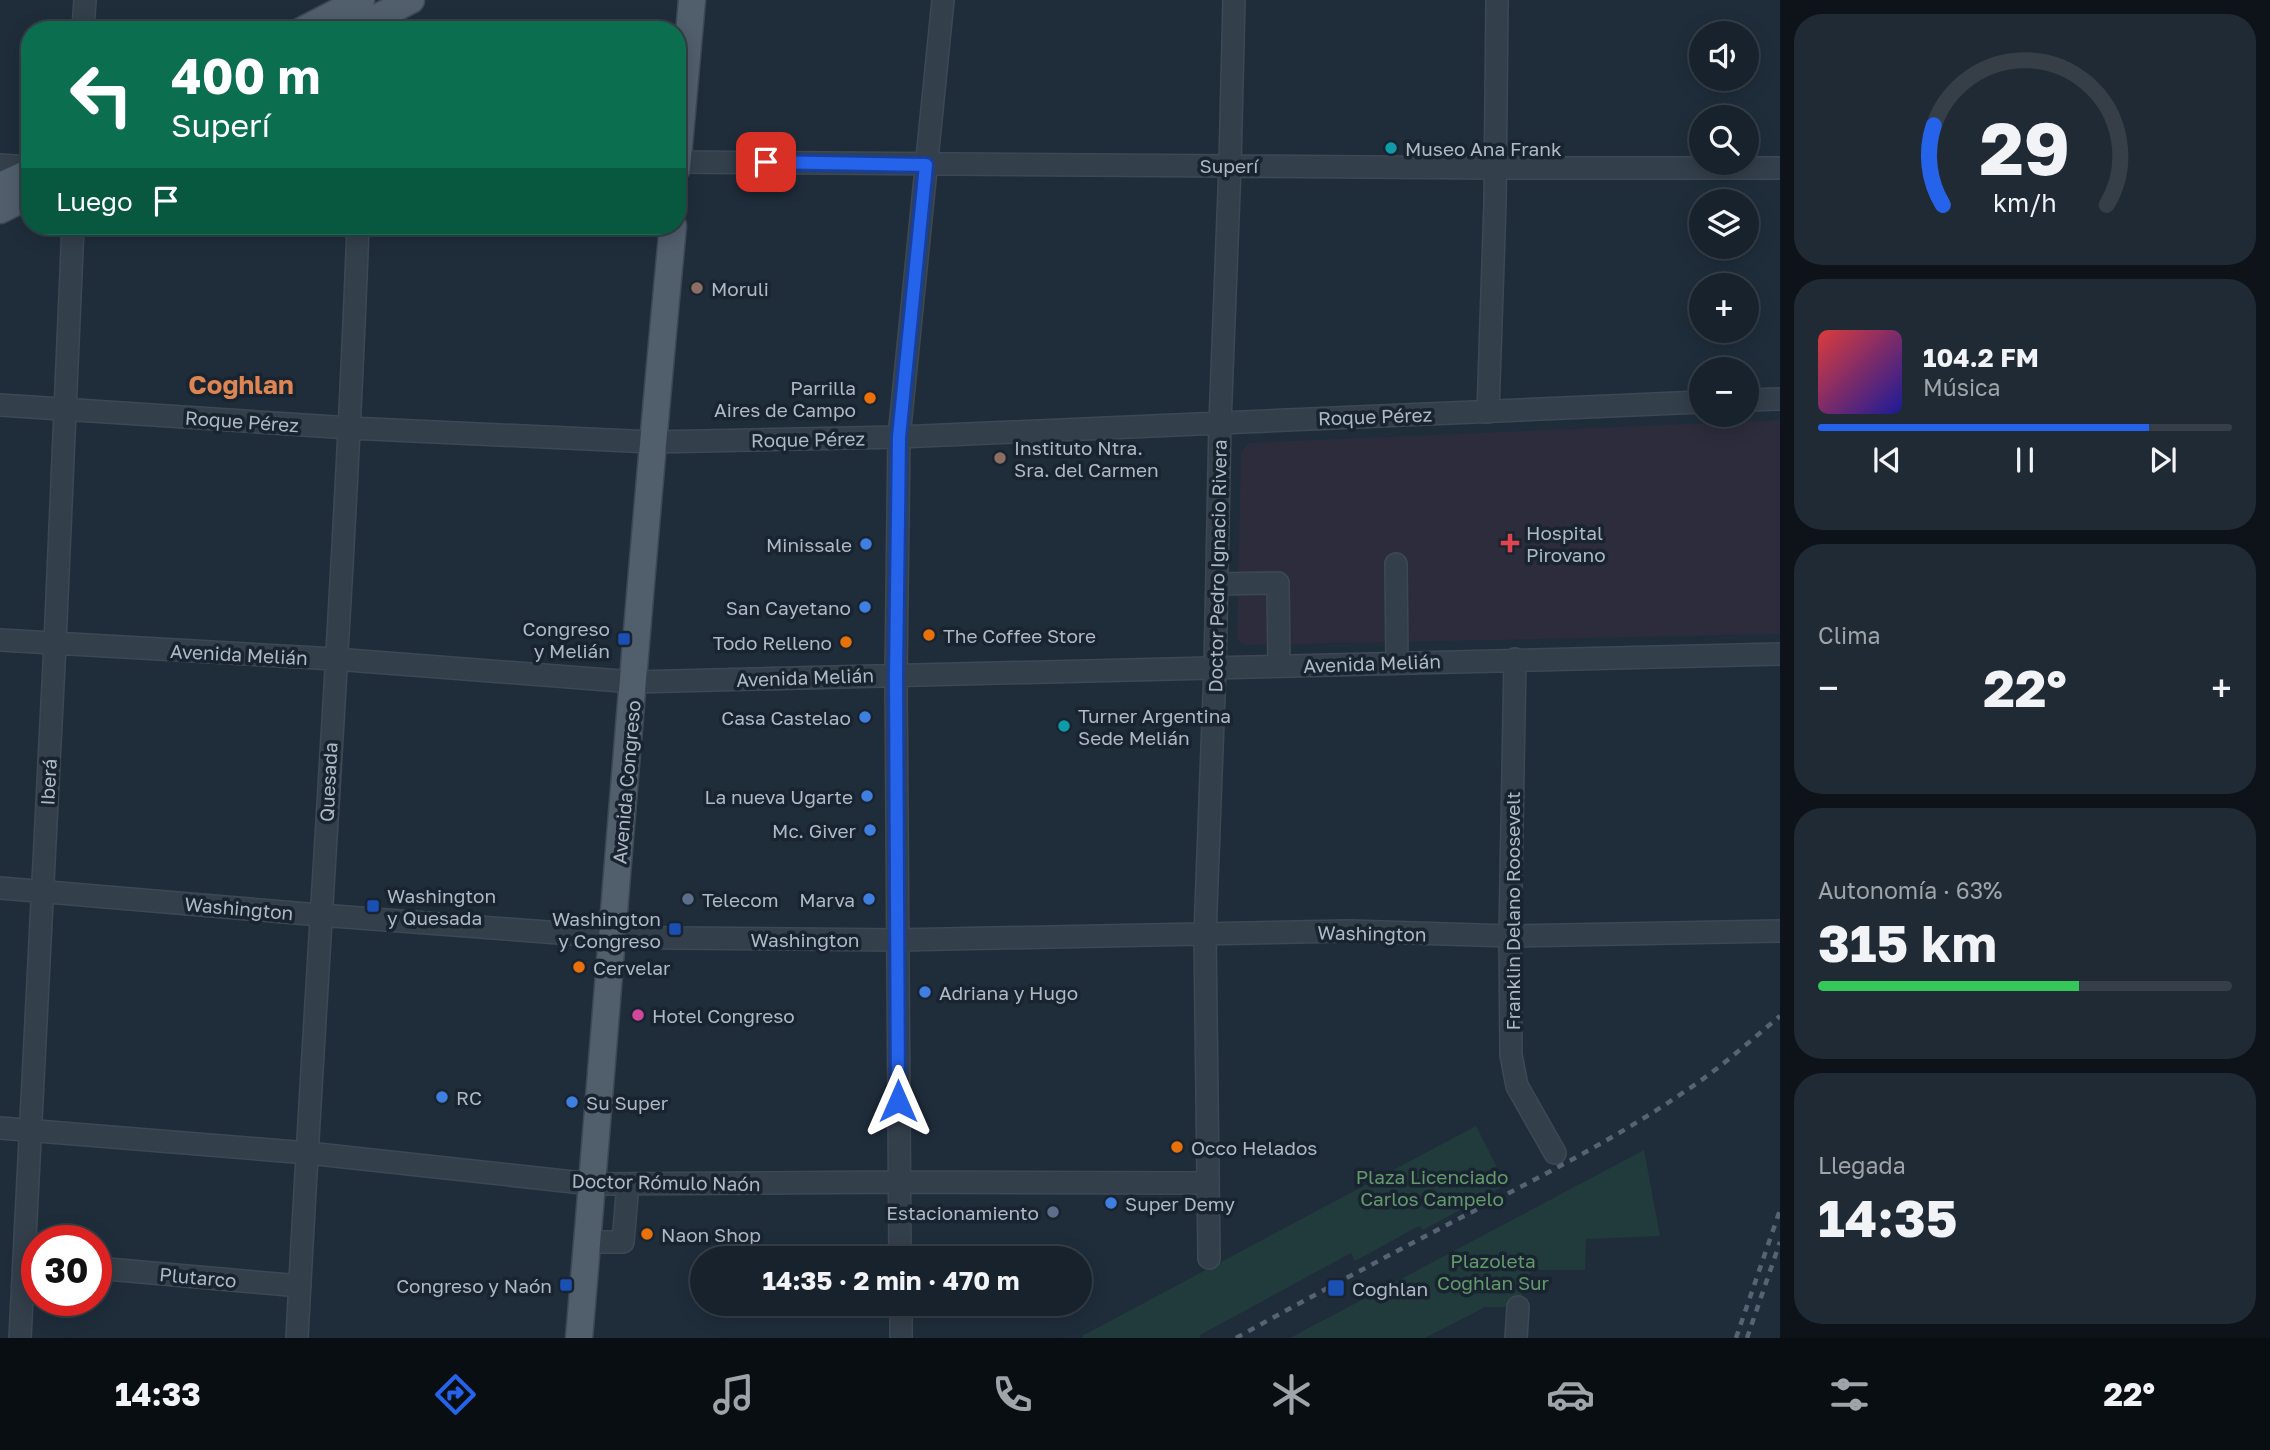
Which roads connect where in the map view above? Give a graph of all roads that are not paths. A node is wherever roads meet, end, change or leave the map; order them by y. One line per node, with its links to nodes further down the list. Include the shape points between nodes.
1 (85, 0): 8 (street)
2 (411, 0): 7 (main road)
3 (692, 0): 10 (main road)
4 (943, 0): 13 (street)
5 (1234, 0): 14 (street, Doctor Pedro Ignacio Rivera)
6 (1497, 0): 16 (street)
7 (365, 16): 9 (main road)
8 (84, 21)
9 (343, 21)
10 (686, 65)
11 (686, 162): 13 (street, Superí)
12 (0, 165): 15 (street)
13 (926, 165): 14 (street, Superí); 33 (street)
14 (1230, 165): 16 (street, Superí); 31 (street, Doctor Pedro Ignacio Rivera)
15 (21, 168)
16 (1495, 168): 17 (street, Superí); 30 (street)
17 (1780, 168)
18 (21, 175): 19 (main road)
19 (0, 187)
20 (21, 200): 21 (main road)
21 (0, 210)
22 (73, 235): 29 (street, Iberá)
23 (358, 235): 32 (street, Quesada)
24 (672, 235): 34 (main road, Avenida Congreso)
25 (1780, 399): 26 (street)
26 (1759, 400)
27 (1689, 403): 30 (street, Roque Pérez)
28 (0, 405): 29 (street, Roque Pérez)
29 (64, 410): 32 (street, Roque Pérez); 38 (street, Iberá)
30 (1488, 412): 31 (street, Roque Pérez)
31 (1220, 423): 33 (street, Roque Pérez); 36 (street, Doctor Pedro Ignacio Rivera)
32 (350, 428): 34 (street, Roque Pérez); 40 (street, Quesada)
33 (899, 437): 34 (street, Roque Pérez); 45 (street)
34 (652, 442): 46 (main road, Avenida Congreso)
35 (1396, 564): 42 (street)
36 (1217, 584): 43 (street, via 1278,583); 44 (street, Doctor Pedro Ignacio Rivera)
37 (0, 640): 38 (street, Avenida Melián)
38 (55, 644): 40 (street, Avenida Melián); 48 (street, Iberá)
39 (1780, 654): 41 (street, Avenida Melián)
40 (335, 659): 46 (street, Avenida Melián); 49 (street, Quesada)
41 (1515, 659): 42 (street, Avenida Melián); 52 (street, Franklin Delano Roosevelt)
42 (1396, 662): 43 (street, Avenida Melián)
43 (1279, 666): 44 (street, Avenida Melián)
44 (1215, 668): 45 (street, Avenida Melián); 51 (street, Doctor Pedro Ignacio Rivera)
45 (896, 675): 46 (street, Avenida Melián); 54 (street)
46 (634, 682): 53 (main road, Avenida Congreso)
47 (0, 888): 48 (street, Washington)
48 (43, 891): 49 (street, Washington); 56 (street, Iberá)
49 (320, 915): 53 (street, Washington); 57 (street, Quesada)
50 (1780, 931): 52 (street, Washington)
51 (1205, 935): 52 (street, Washington, via 1349,931); 54 (street, Washington); 60 (street, Doctor Pedro Ignacio Rivera)
52 (1510, 936): 58 (street, Franklin Delano Roosevelt, via 1514,1073)
53 (613, 937): 54 (street, Washington); 61 (main road, Avenida Congreso)
54 (898, 940): 59 (street)
55 (0, 1128): 56 (street, Doctor Rómulo Naón)
56 (32, 1130): 57 (street, Doctor Rómulo Naón); 63 (street, Iberá)
57 (309, 1153): 61 (street, Doctor Rómulo Naón); 68 (street, Quesada)
58 (1555, 1153)
59 (898, 1182): 60 (street, Doctor Rómulo Naón); 62 (street, Doctor Rómulo Naón); 65 (street)
60 (1208, 1183): 66 (street, Doctor Pedro Ignacio Rivera)
61 (592, 1184): 62 (street, Doctor Rómulo Naón); 64 (main road, Avenida Congreso)
62 (628, 1184): 64 (street, via 623,1242)
63 (31, 1225)
64 (587, 1242): 74 (main road, Avenida Congreso)
65 (900, 1246)
66 (1209, 1258)
67 (112, 1269): 68 (street, Plutarco)
68 (300, 1286): 73 (street, Quesada)
69 (1518, 1307): 76 (street)
70 (23, 1316): 72 (street, Iberá)
71 (901, 1316): 75 (street)
72 (20, 1338)
73 (297, 1338)
74 (579, 1338)
75 (901, 1338)
76 (1516, 1338)

